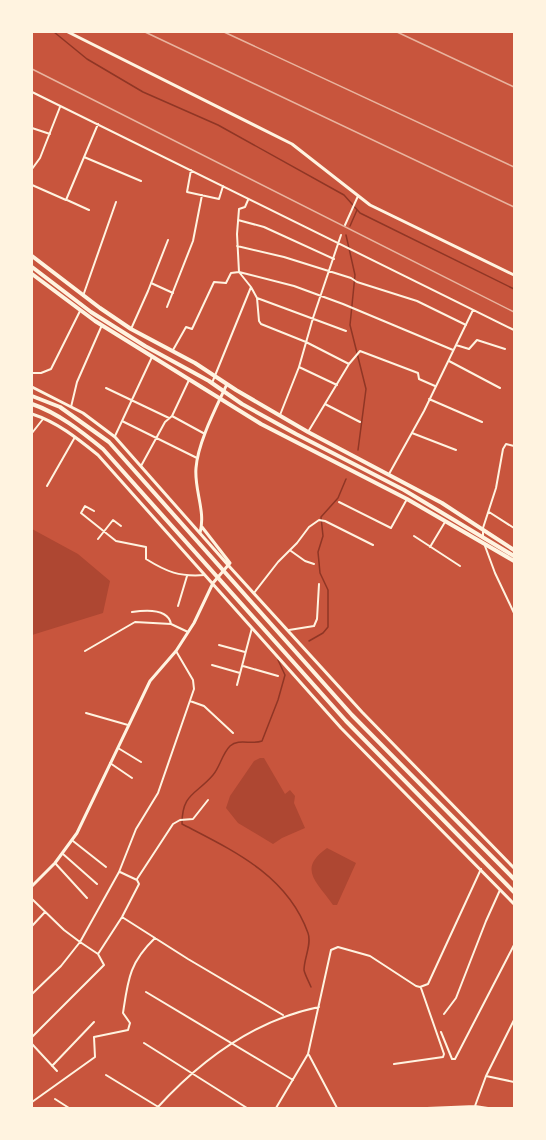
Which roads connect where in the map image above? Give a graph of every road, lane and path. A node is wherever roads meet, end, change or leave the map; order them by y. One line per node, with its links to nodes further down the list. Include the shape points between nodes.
1 (68, 32): 14 (street, via 292,144)
2 (32, 92): 3 (street)
3 (61, 106): 4 (street); 6 (street)
4 (98, 124): 7 (street); 9 (street)
5 (32, 128): 6 (street)
6 (50, 134): 8 (street)
7 (84, 157): 10 (street); 16 (street)
8 (32, 170)
9 (191, 170): 12 (street); 13 (street, via 187,192)
10 (141, 181)
11 (32, 185): 16 (street)
12 (223, 186): 13 (street, via 219,199); 15 (street)
13 (202, 195): 34 (street, via 193,241)
14 (358, 196): 20 (street); 31 (street)
15 (249, 199): 19 (street, via 245,207 239,208); 23 (street)
16 (66, 200): 18 (street)
17 (116, 202): 35 (street)
18 (89, 210)
19 (238, 219): 24 (street); 26 (street)
20 (345, 225)
21 (341, 235): 23 (street)
22 (168, 240): 32 (street)
23 (337, 243): 26 (street); 39 (street)
24 (237, 246): 28 (street); 29 (street)
25 (32, 256): 35 (main road)
26 (334, 259): 29 (street)
27 (32, 267): 60 (main road, via 118,330)
28 (239, 272): 33 (street); 36 (street); 51 (street, via 229,275 226,283 214,282 192,329 186,327)
29 (329, 272): 36 (street); 43 (street, via 417,302)
30 (32, 274): 40 (main road)
31 (514, 275)
32 (152, 283): 34 (street); 44 (street)
33 (251, 287): 37 (street); 57 (street)
34 (173, 293): 38 (street)
35 (83, 296): 44 (main road)
36 (321, 296): 41 (street); 50 (street)
37 (257, 298): 41 (street); 47 (street, via 260,323)
38 (167, 307)
39 (473, 310): 43 (street); 45 (street)
40 (80, 311): 42 (main road); 56 (street, via 51,369)
41 (313, 318): 46 (street); 47 (street)
42 (102, 325): 52 (main road); 74 (street)
43 (466, 325): 48 (street)
44 (130, 328): 51 (main road)
45 (514, 330)
46 (346, 331)
47 (306, 342): 54 (street); 55 (street)
48 (456, 345): 49 (street, via 469,349 477,340); 50 (street)
49 (505, 349)
50 (453, 350): 53 (street)
51 (173, 351): 57 (main road)
52 (152, 357): 58 (main road); 69 (street)
53 (449, 361): 63 (street); 66 (street)
54 (349, 364): 62 (street); 63 (street, via 360,351 418,373 419,379)
55 (299, 367): 62 (street); 76 (street)
56 (32, 372): 59 (street)
57 (216, 376): 60 (street); 61 (main road)
58 (189, 380): 70 (main road); 77 (street)
59 (32, 381)
60 (212, 384): 67 (main road)
61 (227, 384): 67 (street); 76 (main road)
62 (337, 385): 73 (street)
63 (435, 386): 71 (street)
64 (32, 387): 74 (street)
65 (106, 388): 69 (street)
66 (500, 388)
67 (223, 391): 70 (street); 109 (main road)
68 (32, 396): 121 (main road, via 60,407 109,442)
69 (131, 398): 77 (street); 79 (street)
70 (220, 398): 85 (street); 97 (main road, via 277,433)
71 (429, 399): 81 (street); 84 (street)
72 (32, 404): 90 (main road, via 73,426)
73 (325, 404): 80 (street); 82 (street)
74 (70, 407): 87 (street)
75 (32, 414): 78 (street)
76 (280, 416): 82 (main road)
77 (170, 417): 85 (street); 88 (street)
78 (44, 418): 83 (street); 86 (street)
79 (121, 421): 87 (street); 88 (street)
80 (360, 422)
81 (482, 422)
82 (308, 432): 95 (main road)
83 (32, 433)
84 (412, 433): 91 (street); 95 (street)
85 (206, 434): 93 (street)
86 (75, 437): 92 (street); 96 (street)
87 (115, 437): 94 (street)
88 (156, 440): 93 (street); 94 (street)
89 (514, 446): 100 (street, via 506,444 503,449)
90 (103, 449): 92 (street); 124 (main road)
91 (456, 450)
92 (98, 455): 122 (street)
93 (197, 458): 103 (street)
94 (141, 466): 107 (street)
95 (389, 474): 104 (main road)
96 (47, 486)
97 (407, 500): 98 (street, via 391,528); 101 (main road)
98 (339, 502)
99 (94, 511): 106 (street, via 85,506 81,513)
100 (488, 511): 104 (street); 105 (street)
101 (444, 522): 112 (main road); 113 (street)
102 (121, 526): 106 (street, via 113,520)
103 (202, 527): 107 (street); 119 (street, via 229,559)
104 (483, 528): 109 (street); 115 (main road)
105 (514, 528)
106 (103, 532): 110 (street); 123 (street, via 118,542 146,547 148,560 162,570)
107 (200, 533): 119 (street)
108 (414, 536): 113 (street)
109 (483, 537): 112 (street); 116 (main road)
110 (98, 539)
111 (373, 545): 114 (street, via 319,520)
112 (484, 545): 117 (main road); 130 (street)
113 (430, 547): 120 (street)
114 (290, 550): 118 (street); 127 (street)
115 (514, 550)
116 (514, 556)
117 (514, 561)
118 (314, 564)
119 (228, 565): 121 (street); 127 (street)
120 (460, 566)
121 (224, 570): 124 (street); 152 (main road, via 352,715)
122 (205, 575): 123 (street); 125 (street)
123 (187, 576): 128 (street)
124 (217, 576): 125 (street); 153 (main road, via 347,722)
125 (213, 583): 132 (street); 134 (street)
126 (319, 584): 133 (street, via 314,626)
127 (254, 593): 133 (street)
128 (178, 606)
129 (132, 612): 131 (street, via 166,615)
130 (514, 613)
131 (171, 624): 134 (street); 136 (street, via 130,624)
132 (252, 628): 138 (street); 160 (street, via 341,728)
133 (289, 630): 159 (street, via 362,712)
134 (188, 632): 137 (street)
135 (219, 645): 138 (street)
136 (85, 651)
137 (176, 651): 144 (street, via 195,684); 146 (street, via 150,681)
138 (245, 652): 140 (street)
139 (212, 665): 141 (street)
140 (242, 666): 141 (street); 142 (street)
141 (240, 673): 143 (street)
142 (278, 676)
143 (237, 685)
144 (190, 701): 147 (street, via 204,706); 161 (street, via 158,793 136,829)
145 (86, 713): 146 (street)
146 (128, 725): 148 (street)
147 (233, 733)
148 (117, 748): 149 (street); 150 (street)
149 (141, 762)
150 (110, 763): 151 (street); 155 (street)
151 (132, 778)
152 (420, 783): 153 (main road); 162 (main road)
153 (413, 789): 167 (main road)
154 (208, 801): 163 (street, via 193,819 173,824)
155 (72, 840): 156 (street); 158 (street)
156 (63, 854): 157 (street); 164 (street)
157 (55, 863): 165 (street); 168 (street)
158 (106, 867)
159 (514, 868)
160 (481, 869): 166 (street); 178 (street, via 431,981)
161 (120, 872): 163 (street); 175 (street)
162 (514, 879)
163 (137, 880): 172 (street, via 138,886)
164 (97, 884)
165 (32, 886)
166 (500, 890): 170 (street); 182 (street, via 456,998)
167 (514, 892)
168 (87, 898)
169 (32, 899): 171 (street)
170 (514, 904)
171 (45, 912): 173 (street); 175 (street)
172 (122, 916): 174 (street); 177 (street)
173 (32, 926)
174 (155, 938): 183 (street); 201 (street, via 141,952 132,970 123,1013 128,1030 94,1037 95,1057)
175 (80, 942): 177 (street); 180 (street)
176 (514, 945): 186 (street, via 455,1059)
177 (99, 954): 187 (street, via 104,965)
178 (420, 987): 181 (street, via 370,956 338,947 329,954); 192 (street, via 444,1054 441,1059)
179 (146, 992): 190 (street)
180 (32, 994)
181 (318, 1006): 183 (street); 191 (street)
182 (444, 1014)
183 (284, 1016): 190 (street)
184 (514, 1020): 197 (street)
185 (94, 1022): 193 (street)
186 (441, 1032)
187 (32, 1037)
188 (144, 1043): 195 (street)
189 (32, 1044): 193 (street)
190 (233, 1044): 195 (street); 198 (street)
191 (308, 1054): 198 (street); 207 (street)
192 (394, 1064)
193 (52, 1066): 194 (street)
194 (57, 1071)
195 (193, 1074): 204 (street); 205 (street)
196 (106, 1075): 204 (street)
197 (486, 1076): 199 (street); 202 (street)
198 (293, 1080): 206 (street)
199 (514, 1082)
200 (55, 1099): 203 (street)
201 (32, 1102)
202 (475, 1107): 209 (street); 210 (street)
203 (69, 1108)
204 (158, 1108)
205 (247, 1108)
206 (276, 1108)
207 (335, 1108)
208 (427, 1108): 209 (street)
209 (433, 1108)
210 (488, 1108)

